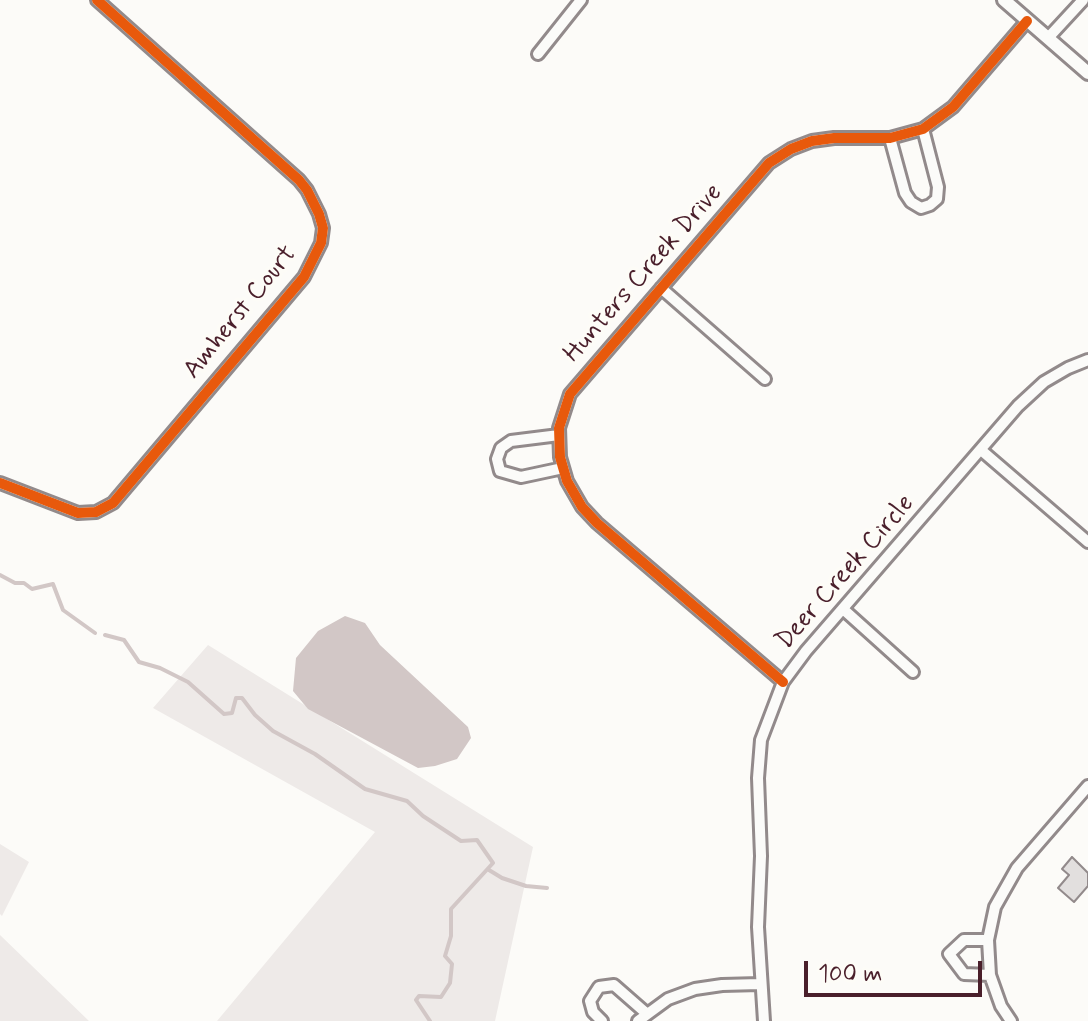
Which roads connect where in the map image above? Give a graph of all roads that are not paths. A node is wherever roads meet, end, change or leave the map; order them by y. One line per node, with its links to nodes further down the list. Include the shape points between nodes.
1 (97, 0): 17 (street, Amherst Court, via 299,180 319,214 321,243 304,277 113,503 78,513)
2 (581, 0): 7 (street)
3 (1004, 0): 5 (street)
4 (1083, 0): 6 (street)
5 (1027, 21): 6 (street); 9 (street, Hunters Creek Drive, via 953,107)
6 (1048, 38): 8 (street)
7 (538, 54)
8 (1088, 73)
9 (923, 129): 10 (street, Hunters Creek Drive); 10 (street, via 938,187 937,199 921,208 905,193)
10 (890, 138): 11 (street, Hunters Creek Drive, via 823,139 781,154)
11 (661, 288): 13 (street); 14 (street, Hunters Creek Drive, via 570,394)
12 (1088, 360): 15 (street, Deer Creek Circle, via 1033,390)
13 (765, 379)
14 (559, 435): 16 (street, Hunters Creek Drive); 16 (street, via 511,441 497,459 500,471 521,477)
15 (981, 450): 18 (street); 19 (street, Deer Creek Circle)
16 (563, 468): 21 (street, Hunters Creek Drive, via 582,507 597,523)
17 (0, 483)
18 (1088, 542)
19 (843, 609): 20 (street); 21 (street, Deer Creek Circle)
20 (913, 672)
21 (783, 682): 25 (street, Deer Creek Circle, via 761,740 758,778)
22 (1088, 786): 23 (street, via 1012,874 995,907)
23 (988, 940): 24 (street); 24 (street, via 964,940 949,954 964,974)
24 (990, 975): 29 (street)
25 (760, 984): 26 (street, via 695,989); 28 (street, Deer Creek Circle)
26 (642, 1017): 27 (street, via 614,985 599,987 590,1001)
27 (602, 1021)
28 (764, 1021)
29 (1011, 1021)

